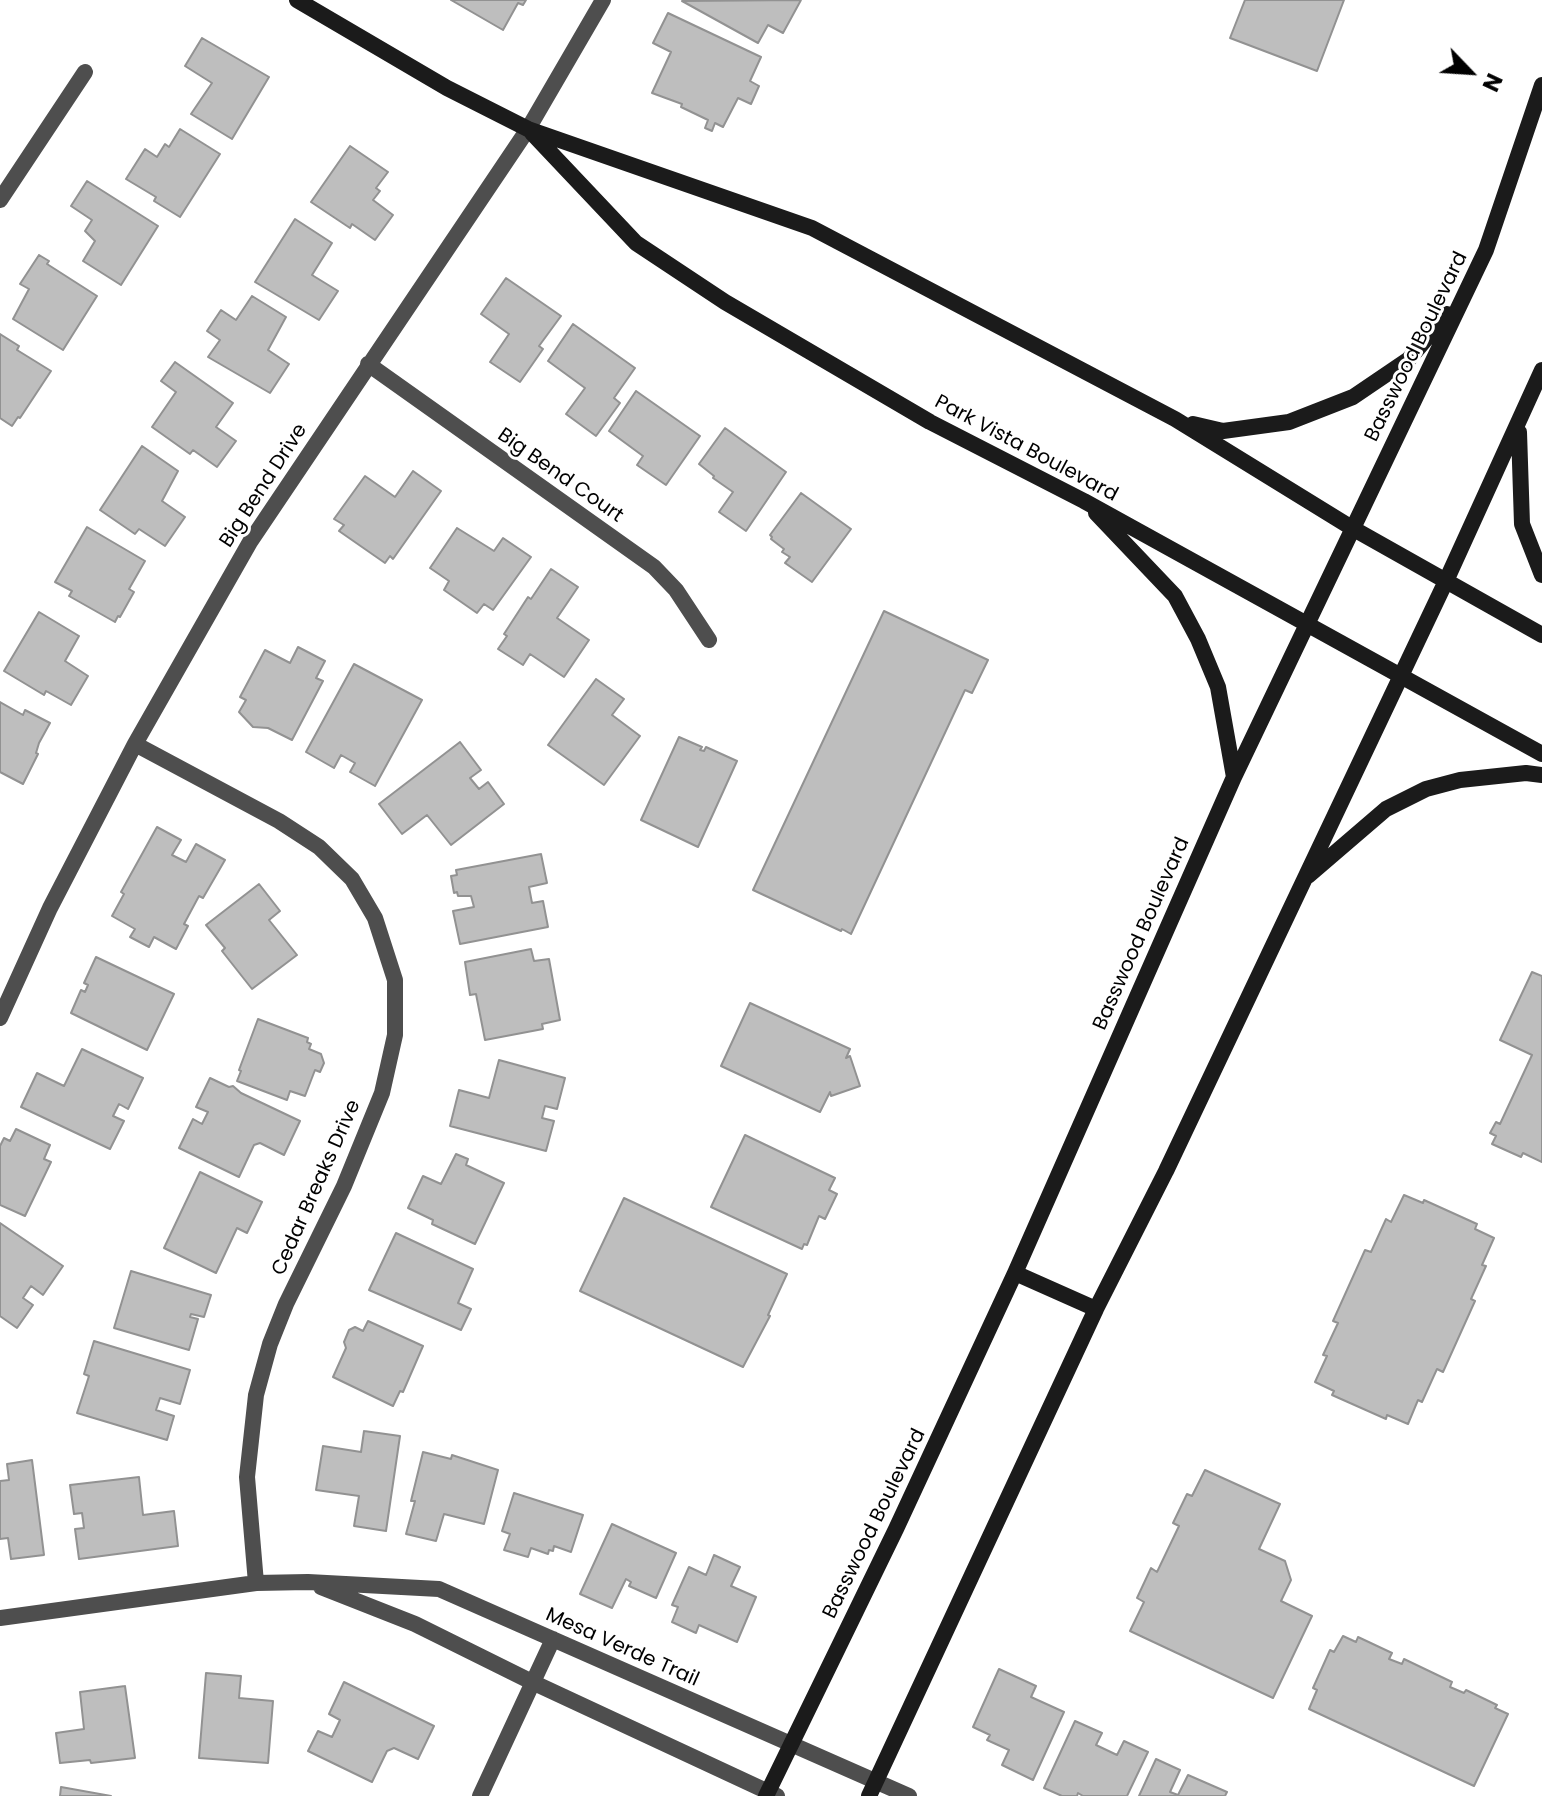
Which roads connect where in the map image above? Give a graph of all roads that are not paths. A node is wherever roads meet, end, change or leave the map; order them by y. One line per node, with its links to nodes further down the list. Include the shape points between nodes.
1 (297, 0): 5 (main road, Park Vista Boulevard)
2 (603, 0): 5 (street, Big Bend Drive)
3 (85, 72): 6 (street)
4 (1542, 85): 7 (main road, Basswood Boulevard, via 1486,250)
5 (528, 129): 8 (street, Big Bend Drive); 10 (main road, Park Vista Boulevard, via 812,228); 12 (main road, Park Vista Boulevard, via 636,243 916,414)
6 (0, 200)
7 (1464, 295): 10 (main road, via 1409,359 1353,397 1289,422 1223,431); 13 (main road, Basswood Boulevard)
8 (368, 364): 18 (street, Big Bend Court, via 654,567); 20 (street, Big Bend Drive, via 250,542)
9 (1542, 370): 11 (main road)
10 (1175, 419): 13 (main road, Park Vista Boulevard)
11 (1519, 424): 14 (main road, via 1522,524); 15 (main road)
12 (1084, 501): 16 (main road, Park Vista Boulevard); 23 (main road, via 1175,596 1218,687)
13 (1352, 528): 15 (main road, Park Vista Boulevard); 16 (main road, Basswood Boulevard)
14 (1542, 575)
15 (1446, 581): 17 (main road, Park Vista Boulevard); 19 (main road)
16 (1306, 626): 19 (main road, Park Vista Boulevard); 23 (main road, Basswood Boulevard)
17 (1542, 635)
18 (709, 640)
19 (1400, 677): 21 (main road, Park Vista Boulevard); 24 (main road)
20 (135, 744): 25 (street, Big Bend Drive); 29 (street, Cedar Breaks Drive, via 319,847 352,879 375,918 395,980 395,1035 382,1093 286,1304 256,1395 247,1477)
21 (1542, 754)
22 (1542, 775): 24 (main road, via 1460,780 1426,789 1386,809)
23 (1234, 777): 26 (main road, Basswood Boulevard)
24 (1303, 879): 27 (main road)
25 (0, 1018)
26 (1015, 1273): 27 (main road); 33 (main road, Basswood Boulevard)
27 (1096, 1309): 34 (main road)
28 (308, 1582): 29 (street, Mesa Verde Trail); 31 (street, Mesa Verde Trail, via 439,1589); 32 (street, Mesa Verde Trail, via 415,1624)
29 (256, 1583): 30 (street, Mesa Verde Trail)
30 (0, 1618)
31 (553, 1639): 32 (street); 33 (street, Mesa Verde Trail)
32 (532, 1682): 35 (street, Mesa Verde Trail); 36 (street)
33 (791, 1744): 34 (street, Mesa Verde Trail); 35 (main road, Basswood Boulevard)
34 (872, 1789): 37 (street, Mesa Verde Trail)
35 (770, 1795)
36 (480, 1796)
37 (909, 1796)

